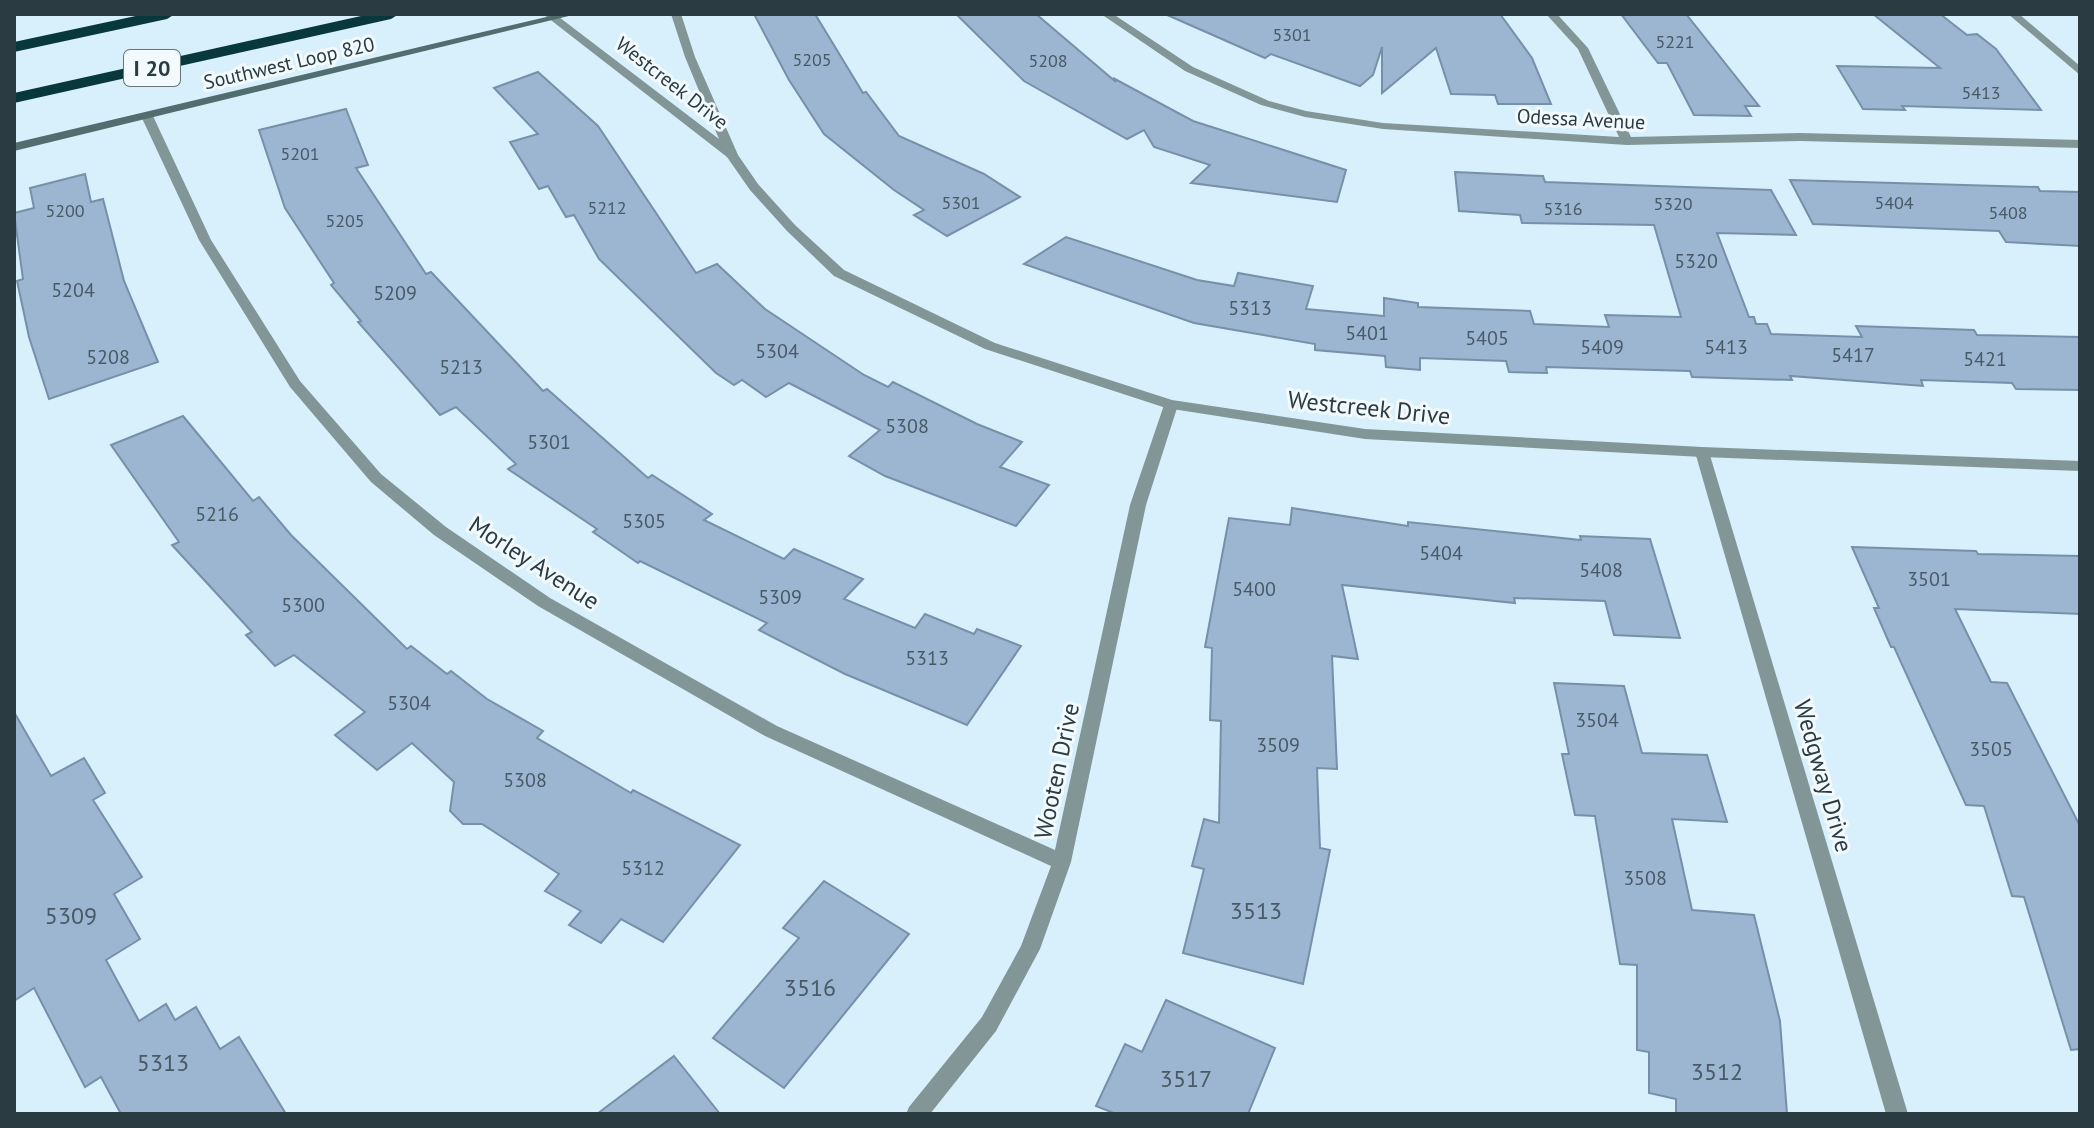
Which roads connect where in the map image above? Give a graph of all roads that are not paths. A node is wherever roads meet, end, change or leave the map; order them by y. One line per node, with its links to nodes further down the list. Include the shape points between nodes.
1 (167, 14): 9 (highway, I 20)
2 (391, 14): 11 (highway, I 20)
3 (572, 14): 8 (main road, Southwest Loop 820)
4 (676, 14): 16 (street, Westcreek Drive)
5 (1106, 14): 13 (street, Odessa Avenue, via 1189,69 1265,103 1305,114 1383,126)
6 (1551, 14): 13 (street, via 1583,48)
7 (2013, 14): 10 (street)
8 (551, 16): 12 (main road, Southwest Loop 820); 16 (street, Westcreek Drive)
9 (14, 47)
10 (2080, 72)
11 (14, 98)
12 (147, 116): 15 (main road, Southwest Loop 820); 20 (street, Morley Avenue, via 205,240 295,384 376,478 440,531 544,602 771,731)
13 (1627, 141): 14 (street, Odessa Avenue, via 1800,137)
14 (2080, 144)
15 (14, 147)
16 (732, 155): 17 (street, Westcreek Drive, via 791,228 839,273 990,346)
17 (1171, 405): 18 (street, Westcreek Drive, via 1365,434); 20 (street, Wooten Drive, via 1138,505)
18 (1702, 452): 19 (street, Westcreek Drive); 22 (street, Wedgway Drive)
19 (2080, 466)
20 (1062, 862): 21 (street, Wooten Drive, via 1030,949 989,1024)
21 (917, 1114)
22 (1897, 1114)

